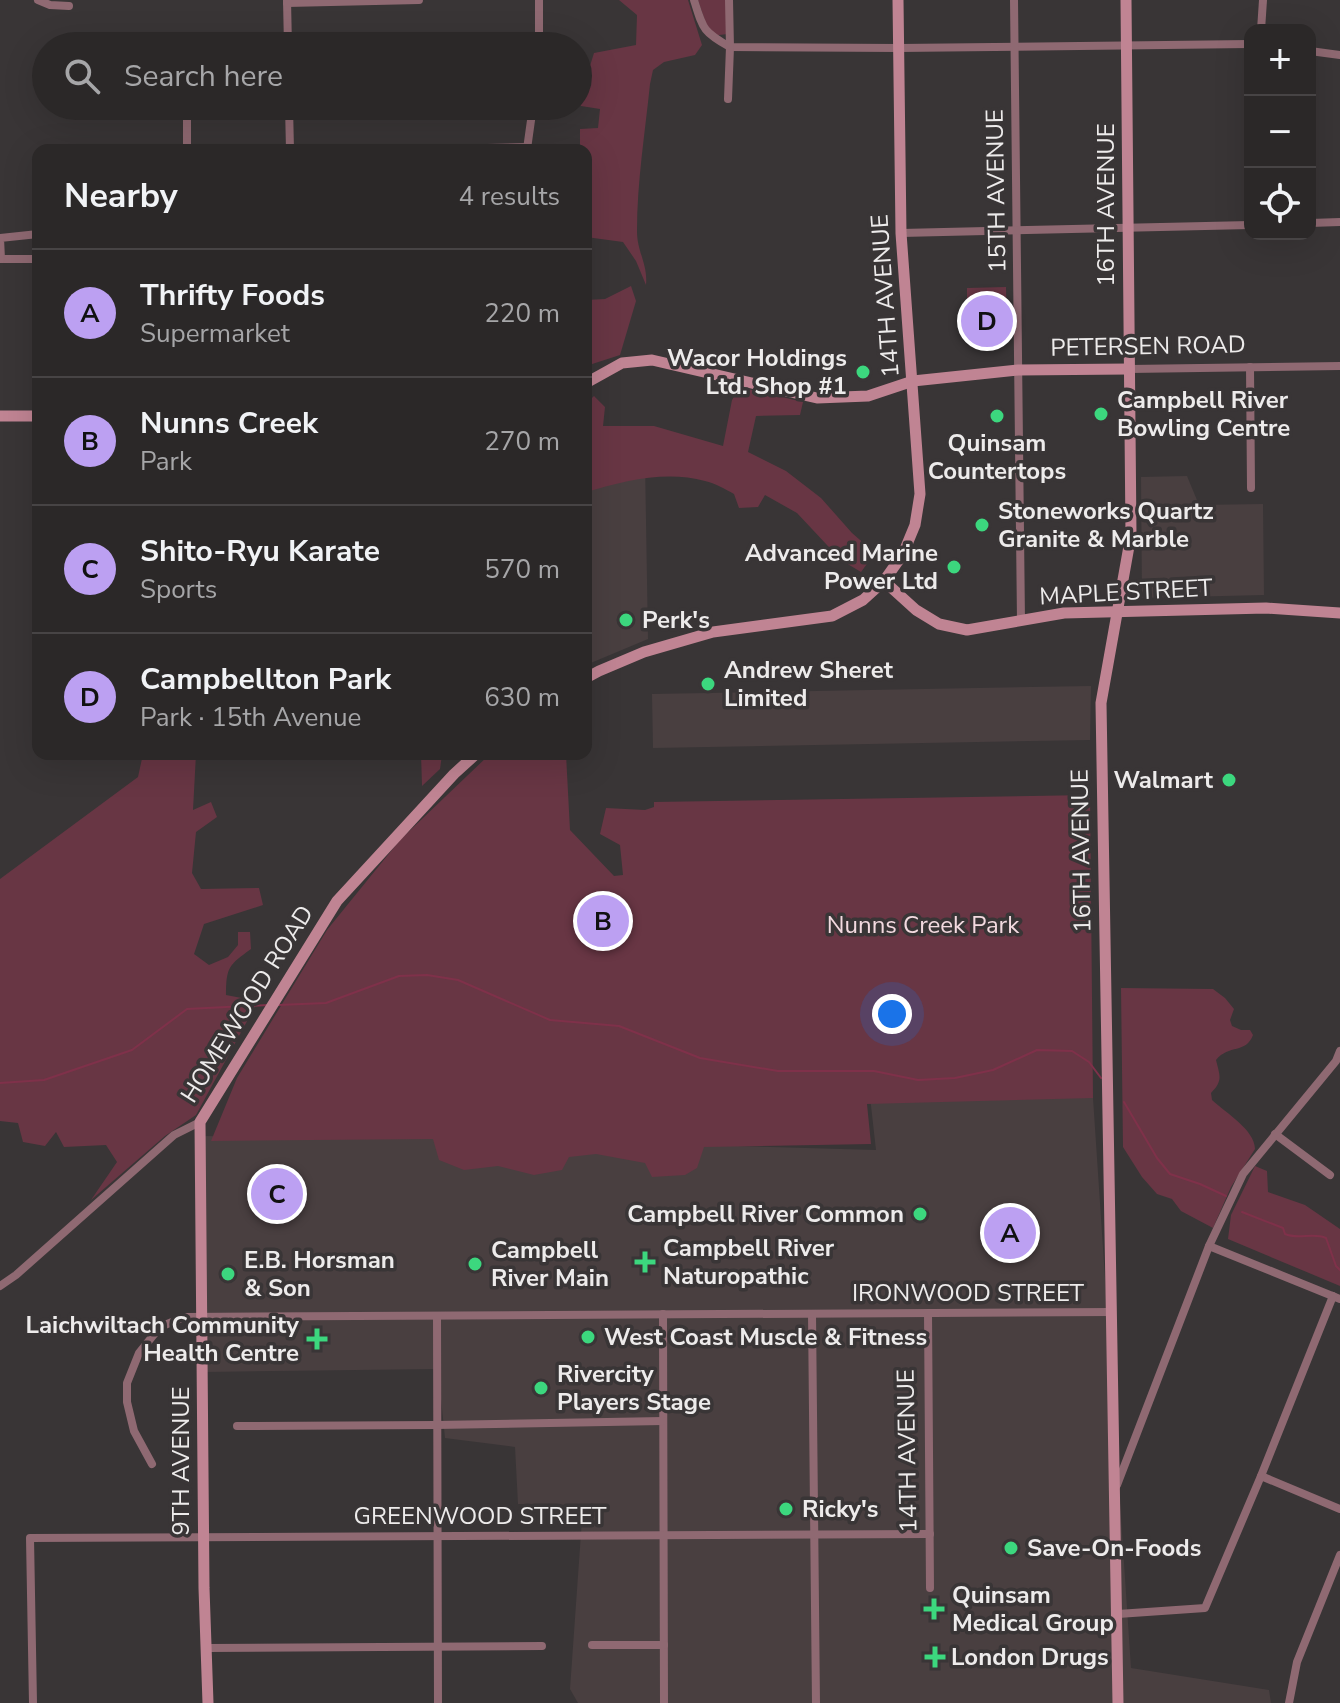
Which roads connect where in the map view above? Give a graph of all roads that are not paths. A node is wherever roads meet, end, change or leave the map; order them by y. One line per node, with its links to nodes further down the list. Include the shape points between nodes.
1 (38, 0): 11 (street)
2 (419, 0): 10 (street)
3 (539, 0): 14 (street)
4 (694, 0): 18 (street, via 702,27)
5 (729, 0): 18 (street)
6 (898, 0): 19 (street, 14TH AVENUE)
7 (1014, 0): 17 (street, 15TH AVENUE)
8 (1126, 0): 16 (street, 16TH AVENUE)
9 (1263, 0): 12 (street)
10 (287, 1): 13 (street)
11 (69, 6)
12 (1261, 24)
13 (288, 32)
14 (539, 32)
15 (1244, 44): 16 (street)
16 (1127, 45): 17 (street); 32 (street, 16TH AVENUE)
17 (1014, 46): 19 (street); 33 (street, 15TH AVENUE)
18 (730, 47): 19 (street); 22 (street)
19 (899, 48): 34 (street, 14TH AVENUE)
20 (1316, 52): 21 (street)
21 (1340, 55)
22 (728, 99)
23 (187, 120): 26 (street)
24 (289, 120): 27 (street)
25 (531, 120): 28 (street)
26 (187, 144)
27 (290, 144)
28 (528, 144)
29 (1340, 222): 30 (street)
30 (1316, 223)
31 (1244, 225): 32 (street)
32 (1128, 228): 33 (street); 40 (street, 16TH AVENUE)
33 (1016, 230): 34 (street); 41 (street, 15TH AVENUE)
34 (901, 233): 43 (street, 14TH AVENUE)
35 (32, 235): 36 (street, via 0,238)
36 (1, 259): 37 (street)
37 (32, 259)
38 (1340, 366): 39 (street, PETERSEN ROAD)
39 (1250, 367): 40 (street, PETERSEN ROAD); 46 (street)
40 (1129, 369): 41 (street, PETERSEN ROAD); 48 (street, 16TH AVENUE, via 1131,535)
41 (1018, 370): 43 (street, PETERSEN ROAD); 50 (street, 15TH AVENUE)
42 (592, 380): 43 (street, PETERSEN ROAD, via 622,363 652,360 817,398 868,396)
43 (913, 381): 47 (street, 14TH AVENUE, via 920,494 915,525)
44 (0, 416): 45 (street)
45 (32, 416)
46 (1251, 488)
47 (884, 581): 50 (street, MAPLE STREET, via 939,624 967,630); 51 (street, via 863,600 832,616 713,632 644,652)
48 (1117, 612): 49 (street, MAPLE STREET, via 1266,608); 50 (street, MAPLE STREET); 61 (street, 16TH AVENUE, via 1101,703)
49 (1340, 613)
50 (1021, 621)
51 (592, 675)
52 (469, 760): 55 (street, HOMEWOOD ROAD, via 337,901)
53 (1340, 1051): 54 (street)
54 (1338, 1062): 56 (street)
55 (200, 1122): 59 (street, HOMEWOOD ROAD, via 174,1135); 66 (street, 9TH AVENUE)
56 (1275, 1134): 57 (street); 58 (street, via 1243,1174)
57 (1330, 1175)
58 (1209, 1246): 60 (street); 72 (street)
59 (0, 1286)
60 (1336, 1298): 71 (street)
61 (1111, 1312): 62 (street, IRONWOOD STREET); 72 (street, 16TH AVENUE)
62 (928, 1313): 64 (street, IRONWOOD STREET); 74 (street, 14TH AVENUE)
63 (663, 1314): 64 (street, IRONWOOD STREET); 65 (street, IRONWOOD STREET); 67 (street)
64 (812, 1314): 76 (street)
65 (437, 1316): 66 (street, IRONWOOD STREET); 68 (street)
66 (202, 1317): 70 (street, IRONWOOD STREET, via 184,1317 160,1327 130,1374 131,1421); 78 (street, 9TH AVENUE)
67 (663, 1421): 68 (street); 75 (street)
68 (436, 1425): 69 (street); 77 (street)
69 (237, 1426)
70 (152, 1464)
71 (1261, 1476): 73 (street); 81 (street, via 1205,1608)
72 (1115, 1489): 81 (street, 16TH AVENUE)
73 (1340, 1509)
74 (930, 1534): 76 (street, GREENWOOD STREET); 80 (street, 14TH AVENUE)
75 (663, 1535): 76 (street, GREENWOOD STREET); 77 (street, GREENWOOD STREET); 83 (street)
76 (814, 1535): 91 (street)
77 (438, 1536): 78 (street, GREENWOOD STREET); 84 (street)
78 (203, 1537): 86 (street, 9TH AVENUE); 87 (street, GREENWOOD STREET, via 30,1538)
79 (1340, 1555): 93 (street, via 1297,1662)
80 (930, 1588)
81 (1118, 1614): 92 (street, 16TH AVENUE)
82 (592, 1645): 83 (street)
83 (664, 1645): 90 (street)
84 (438, 1646): 85 (street); 86 (street); 89 (street)
85 (542, 1646)
86 (207, 1648): 88 (street, 9TH AVENUE)
87 (33, 1703)
88 (208, 1703)
89 (438, 1703)
90 (664, 1703)
91 (816, 1703)
92 (1118, 1703)
93 (1289, 1703)

